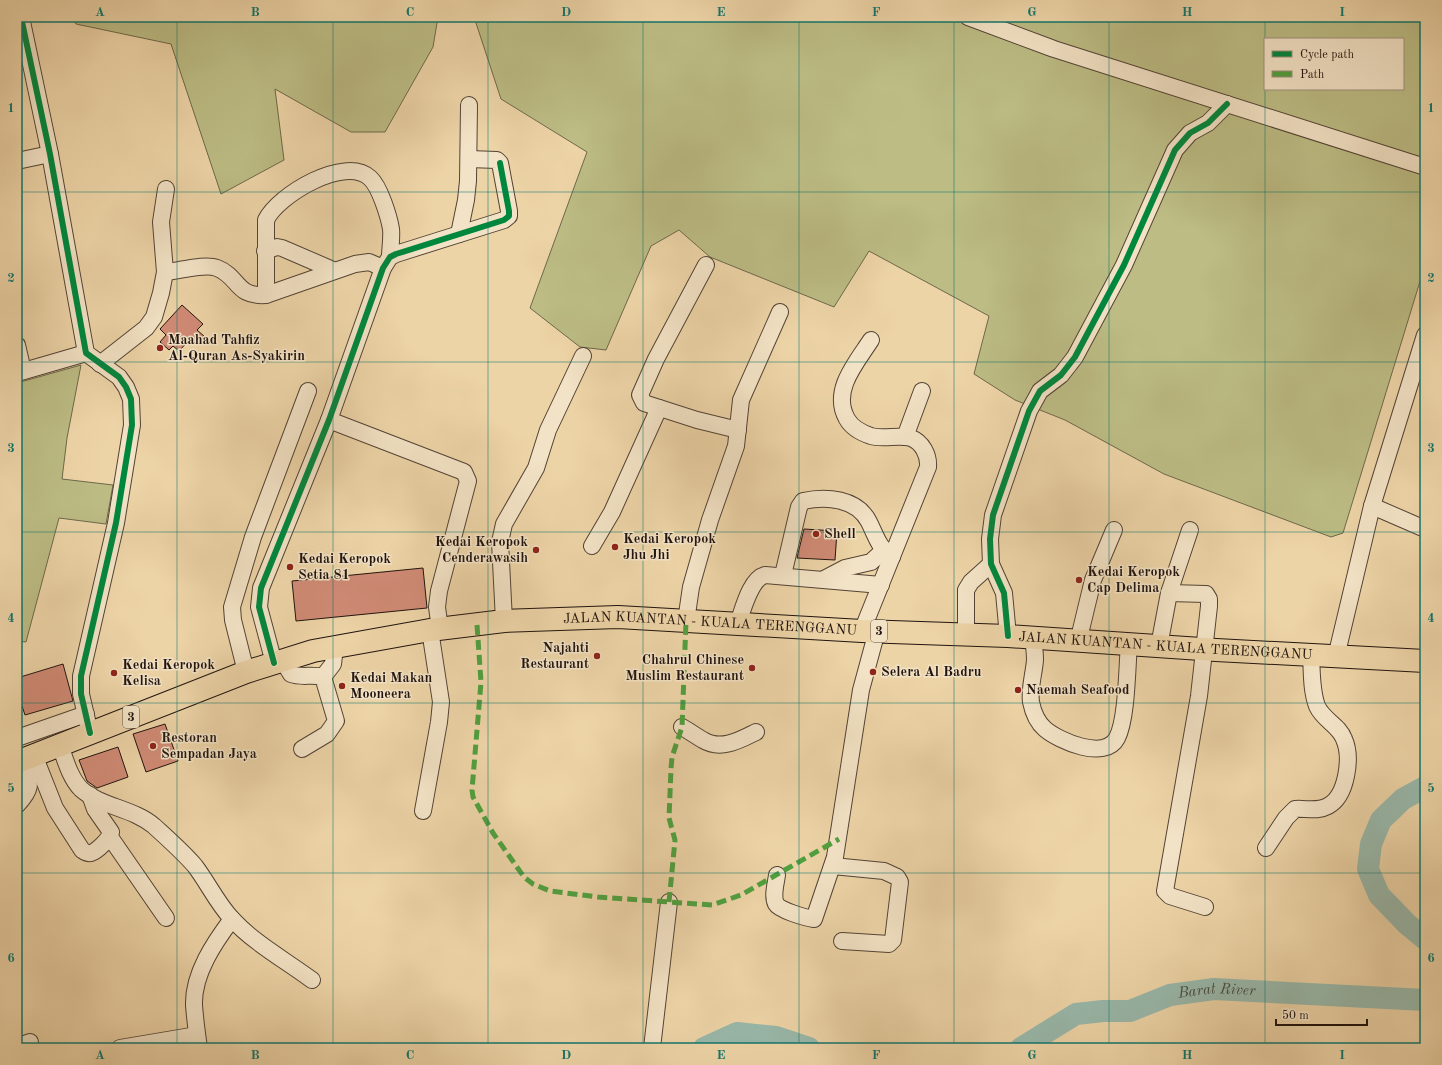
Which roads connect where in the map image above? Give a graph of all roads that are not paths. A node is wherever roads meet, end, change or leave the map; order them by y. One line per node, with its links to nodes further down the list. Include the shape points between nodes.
1 (20, 17): 5 (street)
2 (968, 17): 3 (street, via 1054,50)
3 (1227, 104): 8 (street); 37 (street, via 1208,123 1190,133 1175,150 1124,265 1075,358 1071,365 1040,391 1034,400 993,515 990,539)
4 (469, 105): 6 (street)
5 (50, 154): 7 (street); 21 (street)
6 (469, 159): 10 (street, via 466,200); 10 (street, via 497,160 500,163 509,216 504,220)
7 (17, 160)
8 (1425, 167)
9 (166, 189): 15 (street, via 161,222)
10 (459, 234): 12 (street, via 407,249)
11 (265, 251): 12 (street, via 266,220 278,203 324,176 361,172 377,186 391,230); 14 (street, via 282,248); 16 (street)
12 (387, 263): 14 (street, via 369,262); 28 (street)
13 (706, 265): 27 (street, via 656,359 640,395 644,403)
14 (333, 270): 16 (street)
15 (165, 272): 16 (street, via 216,267 226,272 247,293 255,296); 23 (street, via 154,316 146,328)
16 (266, 295)
17 (780, 312): 29 (street, via 741,400)
18 (1425, 335): 31 (street)
19 (871, 340): 30 (street, via 852,369 842,391 842,410 849,423 864,434 884,438)
20 (17, 345): 24 (street)
21 (86, 353): 23 (street); 24 (street)
22 (583, 356): 42 (street, via 548,430 536,468 504,524 500,542)
23 (100, 364): 61 (street, via 119,377 126,387 131,399 132,425 116,523 80,676)
24 (20, 372)
25 (308, 391): 59 (street, via 253,537 232,607)
26 (922, 391): 30 (street)
27 (660, 408): 29 (street); 35 (street, via 612,512)
28 (329, 420): 45 (street, via 464,472 468,481 439,591); 58 (street, via 261,588 259,607)
29 (738, 430): 43 (street, via 736,446 710,520 691,587)
30 (905, 437): 36 (street, via 921,446 929,460 928,467)
31 (1372, 506): 32 (street); 56 (street)
32 (1425, 529)
33 (1114, 530): 50 (street, via 1092,580)
34 (1190, 530): 41 (street)
35 (592, 546)
36 (888, 554): 38 (street, via 861,510 853,504 839,500 803,501 799,507); 39 (street, via 872,562 845,568); 40 (street)
37 (991, 564): 47 (street, via 970,582 966,590); 48 (street, via 1004,593)
38 (783, 575): 39 (street); 44 (street, via 765,575 757,580)
39 (824, 579): 40 (street)
40 (881, 585): 46 (street)
41 (1169, 593): 52 (street); 54 (street, via 1206,594 1209,599)
42 (504, 621): 43 (highway, JALAN KUANTAN - KUALA TERENGGANU / 3, via 618,618); 45 (highway, JALAN KUANTAN - KUALA TERENGGANU / 3)
43 (686, 621): 44 (highway, JALAN KUANTAN - KUALA TERENGGANU / 3)
44 (738, 623): 46 (highway, JALAN KUANTAN - KUALA TERENGGANU / 3)
45 (435, 630): 53 (highway, JALAN KUANTAN - KUALA TERENGGANU / 3); 70 (street, via 441,702)
46 (869, 631): 47 (highway, JALAN KUANTAN - KUALA TERENGGANU / 3); 73 (street)
47 (966, 634): 48 (highway, JALAN KUANTAN - KUALA TERENGGANU / 3)
48 (1008, 636): 49 (highway, JALAN KUANTAN - KUALA TERENGGANU / 3)
49 (1033, 638): 50 (highway, JALAN KUANTAN - KUALA TERENGGANU / 3); 51 (street, via 1035,661 1031,681 1031,703 1038,721 1045,729 1068,743 1092,748 1111,745 1116,739 1123,708)
50 (1078, 642): 51 (highway, JALAN KUANTAN - KUALA TERENGGANU / 3)
51 (1129, 644): 52 (highway, JALAN KUANTAN - KUALA TERENGGANU / 3)
52 (1159, 646): 54 (highway, JALAN KUANTAN - KUALA TERENGGANU / 3)
53 (335, 647): 58 (highway, JALAN KUANTAN - KUALA TERENGGANU / 3); 60 (street, via 333,664)
54 (1205, 649): 55 (highway, JALAN KUANTAN - KUALA TERENGGANU / 3); 76 (street, via 1193,735 1165,891 1170,896)
55 (1312, 654): 56 (highway, JALAN KUANTAN - KUALA TERENGGANU / 3); 72 (street, via 1315,698 1322,715 1337,728 1344,739 1348,753 1347,771 1340,795 1332,803 1313,811 1295,809)
56 (1336, 657): 57 (highway, JALAN KUANTAN - KUALA TERENGGANU / 3)
57 (1425, 661)
58 (279, 662): 59 (highway, JALAN KUANTAN - KUALA TERENGGANU / 3); 60 (street, via 291,674)
59 (246, 672): 61 (highway, JALAN KUANTAN - KUALA TERENGGANU / 3)
60 (323, 677): 66 (street, via 336,721 327,734)
61 (88, 724): 64 (street); 65 (highway, JALAN KUANTAN - KUALA TERENGGANU / 3)
62 (682, 727): 63 (street, via 703,741 724,745)
63 (756, 732)
64 (17, 738)
65 (60, 745): 67 (highway, JALAN KUANTAN - KUALA TERENGGANU / 3); 68 (street, via 73,778)
66 (302, 750)
67 (25, 759): 69 (street, via 30,785 26,795); 71 (street, via 82,850 92,852)
68 (90, 795): 71 (street, via 95,809 110,828); 78 (street, via 141,817 152,825 195,866)
69 (17, 805)
70 (423, 811)
71 (110, 837): 77 (street)
72 (1266, 848)
73 (833, 866): 74 (street, via 814,919 782,909 776,904 774,898); 79 (street, via 884,872 897,877 900,882 894,940 888,944)
74 (777, 875)
75 (669, 902): 82 (street)
76 (1205, 907)
77 (166, 918)
78 (232, 919): 80 (street, via 248,934); 81 (street, via 207,958 197,983 194,1004)
79 (842, 940)
80 (312, 980)
81 (198, 1041): 83 (street)
82 (653, 1046)
83 (120, 1048)

